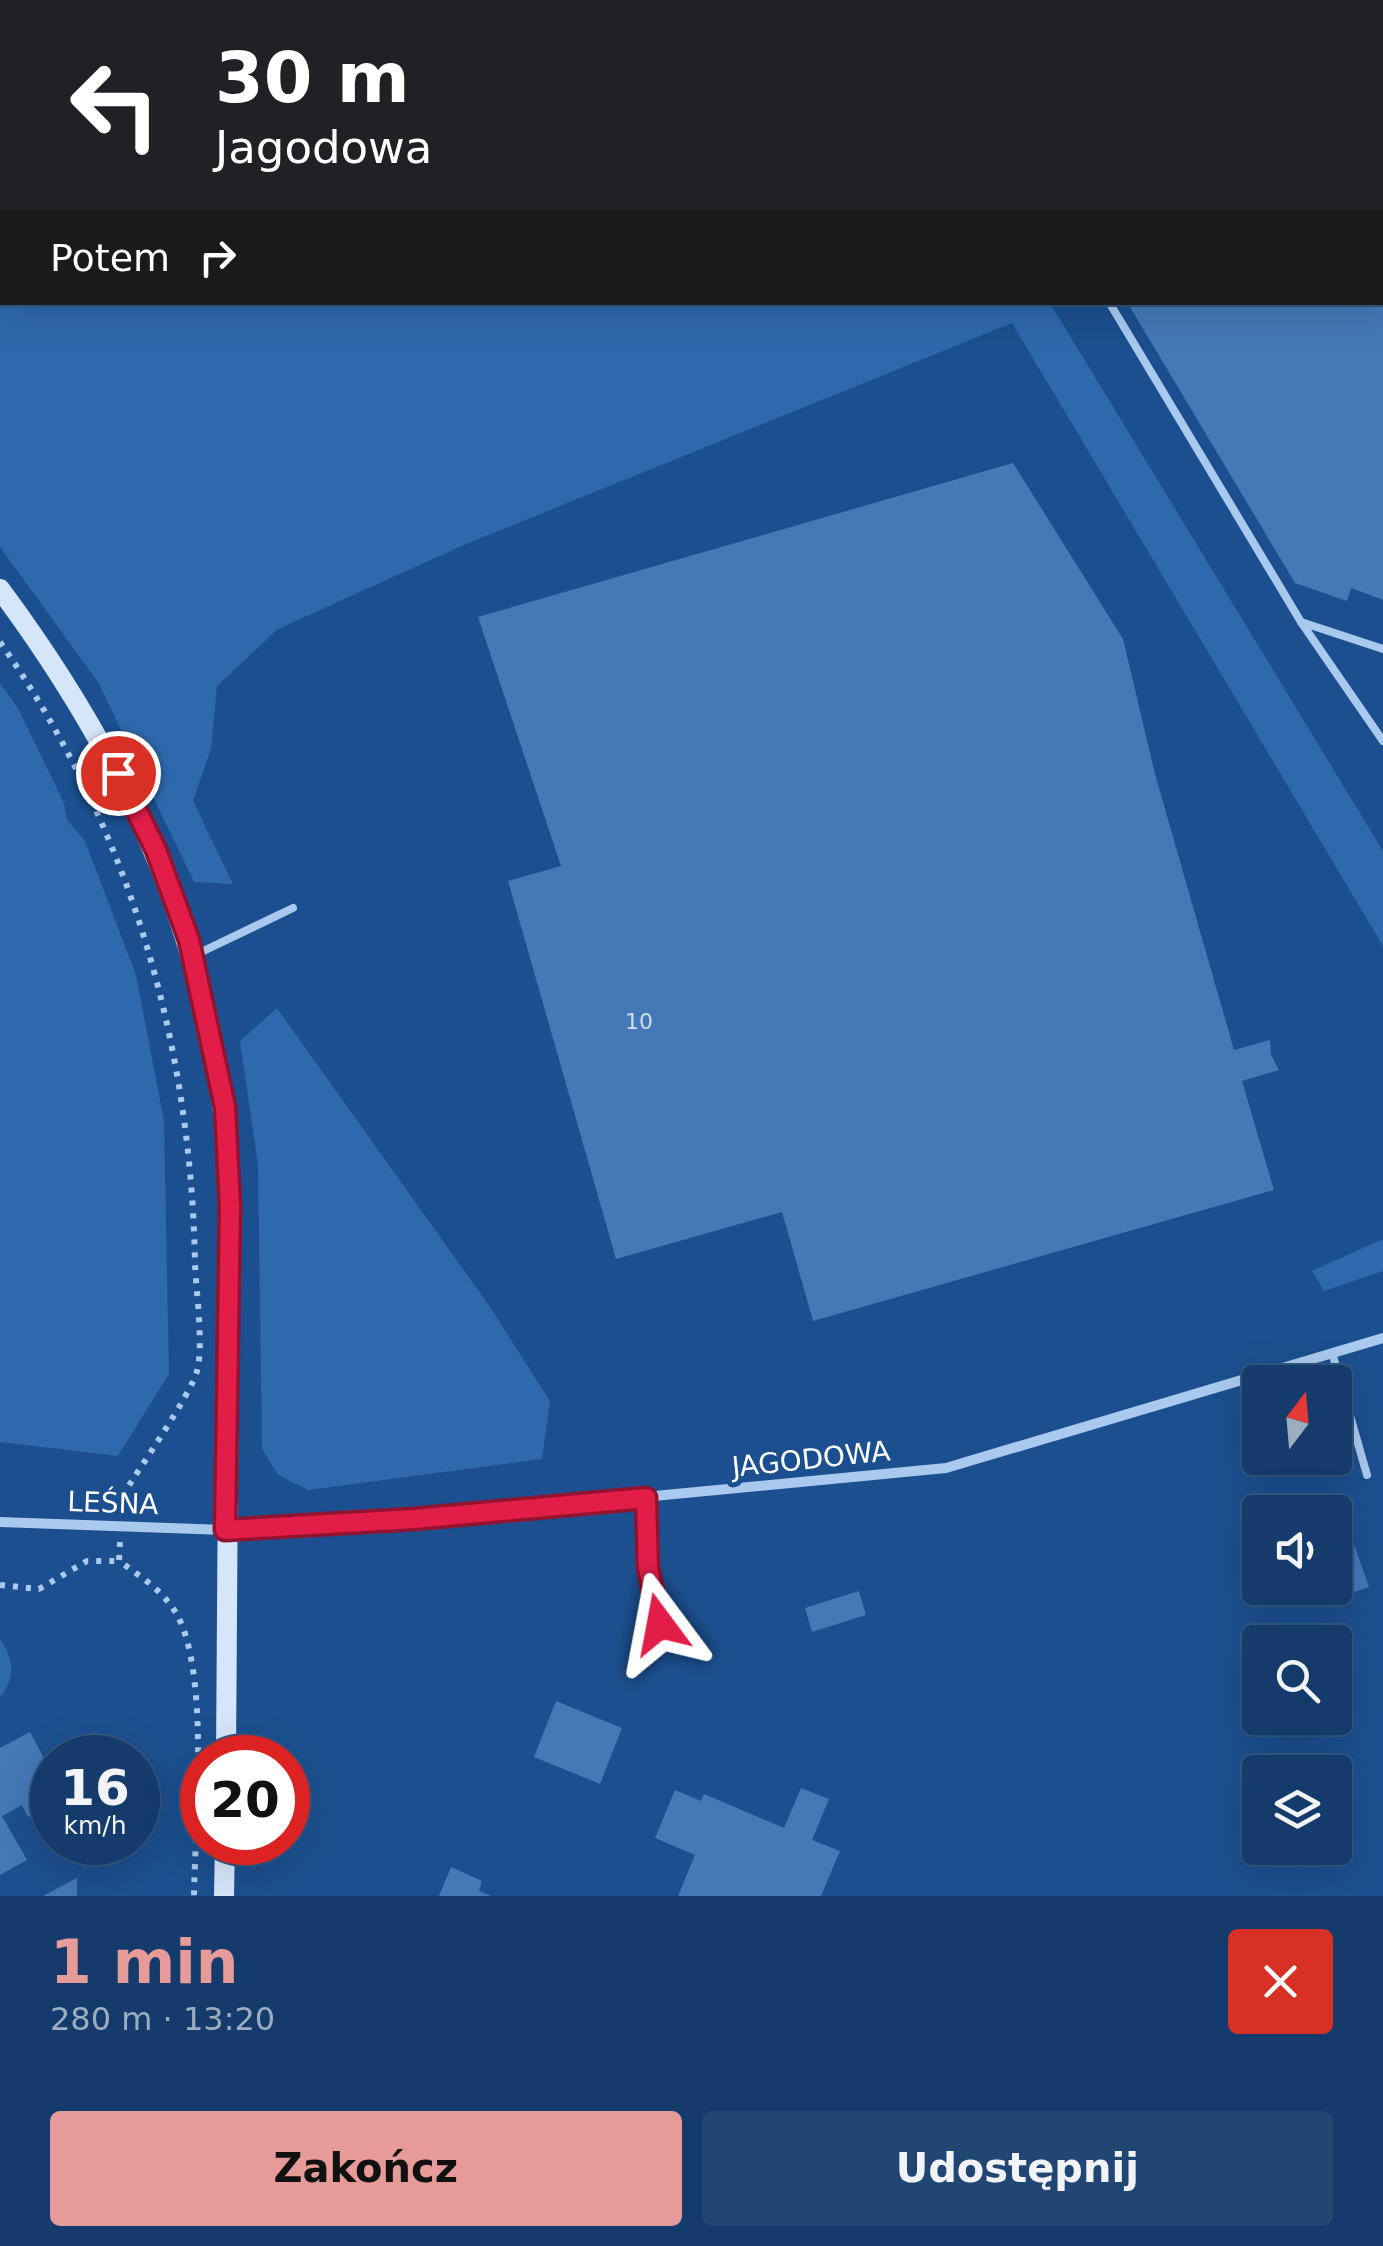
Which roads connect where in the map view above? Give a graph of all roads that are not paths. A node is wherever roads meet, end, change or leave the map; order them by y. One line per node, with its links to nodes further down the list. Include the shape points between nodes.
1 (1111, 305): 3 (lane)
2 (0, 589): 7 (street, via 69,685 132,798)
3 (1301, 622): 4 (lane); 5 (lane)
4 (1383, 648)
5 (1383, 741)
6 (292, 908): 7 (lane)
7 (192, 956): 13 (street, via 225,1107 230,1180)
8 (1383, 1338): 9 (street, JAGODOWA)
9 (1333, 1356): 10 (lane); 11 (street, JAGODOWA, via 946,1468)
10 (1366, 1475)
11 (646, 1498): 13 (street, JAGODOWA); 14 (lane, via 648,1568)
12 (0, 1522): 13 (street, LEŚNA)
13 (225, 1530): 15 (street)
14 (660, 1624)
15 (226, 1735)
16 (225, 1865): 17 (street)
17 (224, 1896)

